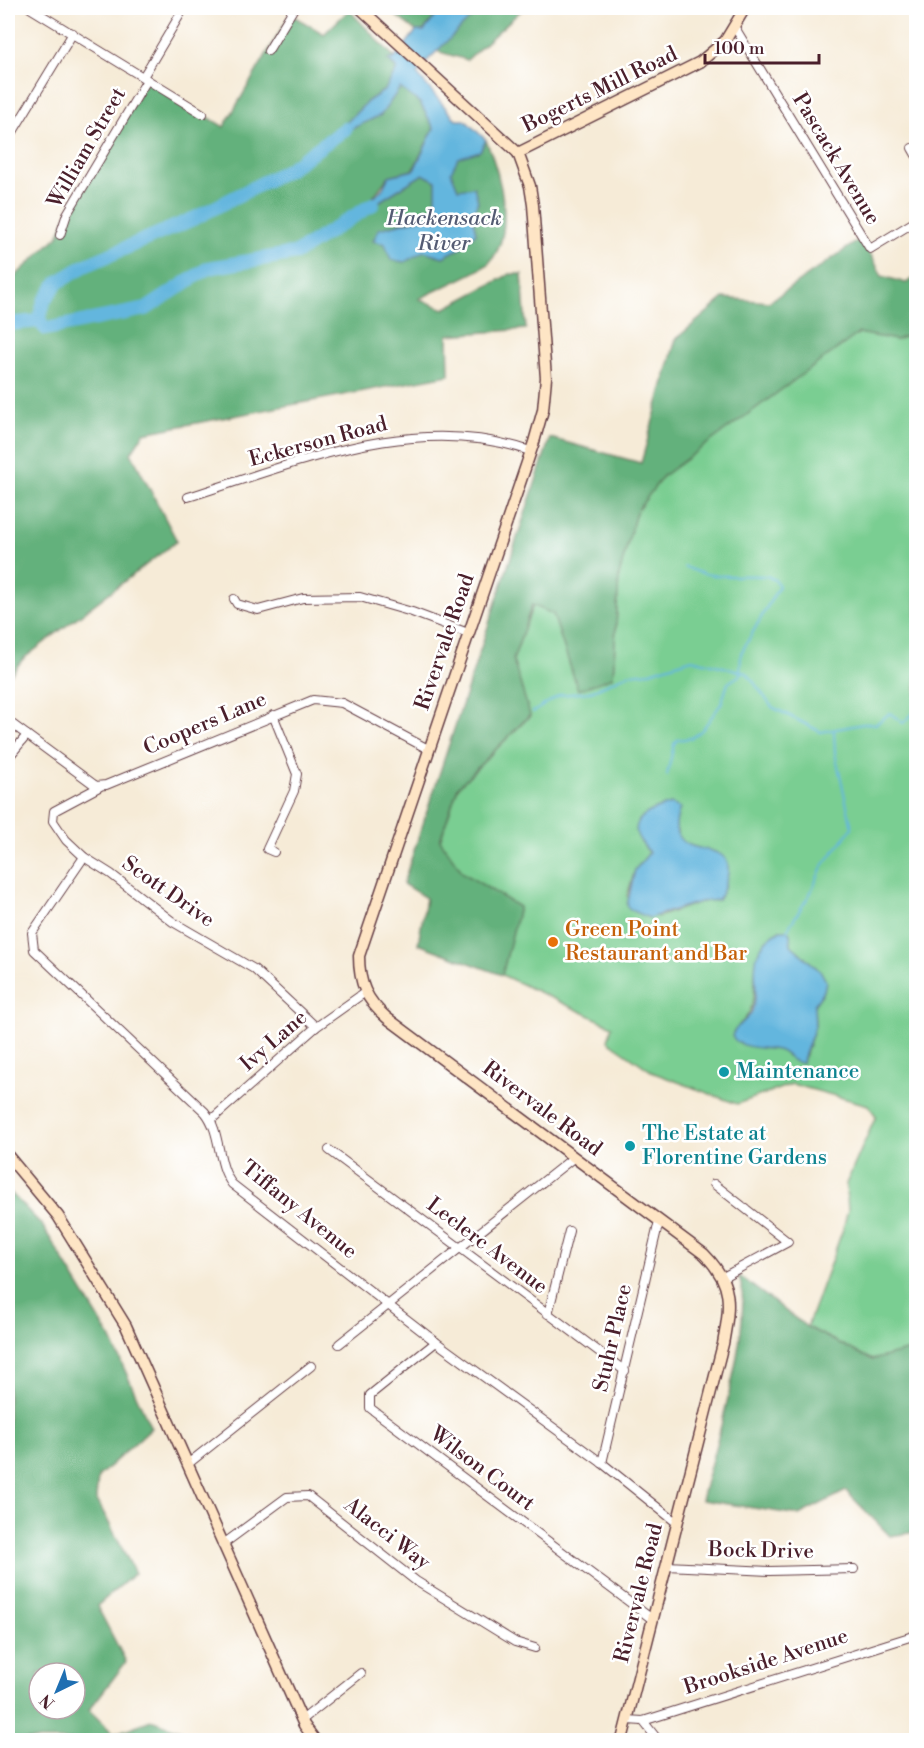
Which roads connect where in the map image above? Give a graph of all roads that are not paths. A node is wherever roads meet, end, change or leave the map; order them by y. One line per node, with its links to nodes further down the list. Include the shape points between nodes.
1 (30, 8): 7 (street)
2 (184, 8): 9 (street, William Street)
3 (294, 8): 8 (street)
4 (360, 8): 12 (street)
5 (745, 8): 6 (street, Bogerts Mill Road)
6 (734, 26): 12 (street, Bogerts Mill Road, via 719,47 700,62); 13 (street, Pascack Avenue, via 870,249)
7 (73, 33): 9 (street); 11 (street)
8 (268, 51)
9 (145, 78): 10 (street); 14 (street, William Street, via 67,213)
10 (203, 114)
11 (8, 140)
12 (518, 153): 15 (street, Rivervale Road, via 533,205 546,367 543,410)
13 (916, 221)
14 (60, 235)
15 (530, 450): 16 (street, Eckerson Road, via 456,437 387,440 328,453); 18 (street, Rivervale Road)
16 (188, 497)
17 (234, 599): 18 (street, via 237,604 258,610 303,598 360,597)
18 (468, 633): 22 (street, Rivervale Road)
19 (273, 715): 22 (street, Coopers Lane, via 304,703 332,701 351,707); 24 (street, Coopers Lane); 25 (street, via 297,774 294,791 267,849)
20 (8, 721): 21 (street)
21 (27, 735): 23 (street); 24 (street, via 91,784)
22 (428, 749): 27 (street, Rivervale Road, via 359,956)
23 (8, 758)
24 (101, 786): 26 (street, Scott Drive, via 57,808 53,816 66,840)
25 (274, 852)
26 (84, 857): 28 (street, Scott Drive, via 173,922 254,969); 29 (street, via 32,933 34,950)
27 (364, 993): 28 (street, Ivy Lane); 32 (street, Rivervale Road, via 387,1018)
28 (316, 1027): 29 (street, Ivy Lane)
29 (211, 1120): 38 (street, Tiffany Avenue, via 232,1184)
30 (329, 1150): 36 (street, Leclerc Avenue)
31 (8, 1156): 44 (street, via 58,1216 114,1304)
32 (573, 1158): 34 (street, Rivervale Road); 36 (street)
33 (714, 1184): 37 (street, via 788,1242)
34 (659, 1221): 37 (street, Rivervale Road, via 704,1254); 43 (street, Stuhr Place)
35 (569, 1231): 39 (street)
36 (459, 1247): 38 (street); 39 (street, Leclerc Avenue)
37 (723, 1277): 46 (street, Rivervale Road, via 729,1301 723,1344)
38 (389, 1305): 40 (street, Tiffany Avenue); 41 (street)
39 (548, 1314): 43 (street, Leclerc Avenue)
40 (436, 1341): 45 (street, Tiffany Avenue); 50 (street, Wilson Court, via 370,1395 370,1408)
41 (339, 1344)
42 (311, 1366): 44 (street)
43 (624, 1371): 45 (street, Stuhr Place)
44 (189, 1463): 47 (street)
45 (602, 1463): 46 (street, Tiffany Avenue)
46 (677, 1523): 48 (street, Rivervale Road)
47 (222, 1545): 52 (street, Alacci Way, via 286,1497 308,1496 416,1581 515,1642); 54 (street)
48 (667, 1566): 49 (street, Bock Drive, via 770,1571); 50 (street, Rivervale Road)
49 (854, 1569)
50 (652, 1619): 55 (street, Rivervale Road)
51 (916, 1635): 56 (street, Brookside Avenue)
52 (535, 1648)
53 (361, 1673): 54 (street)
54 (302, 1720): 57 (street)
55 (627, 1720): 56 (street, Brookside Avenue); 58 (street, Rivervale Road)
56 (643, 1721): 59 (street)
57 (315, 1740)
58 (622, 1740)
59 (658, 1740)

